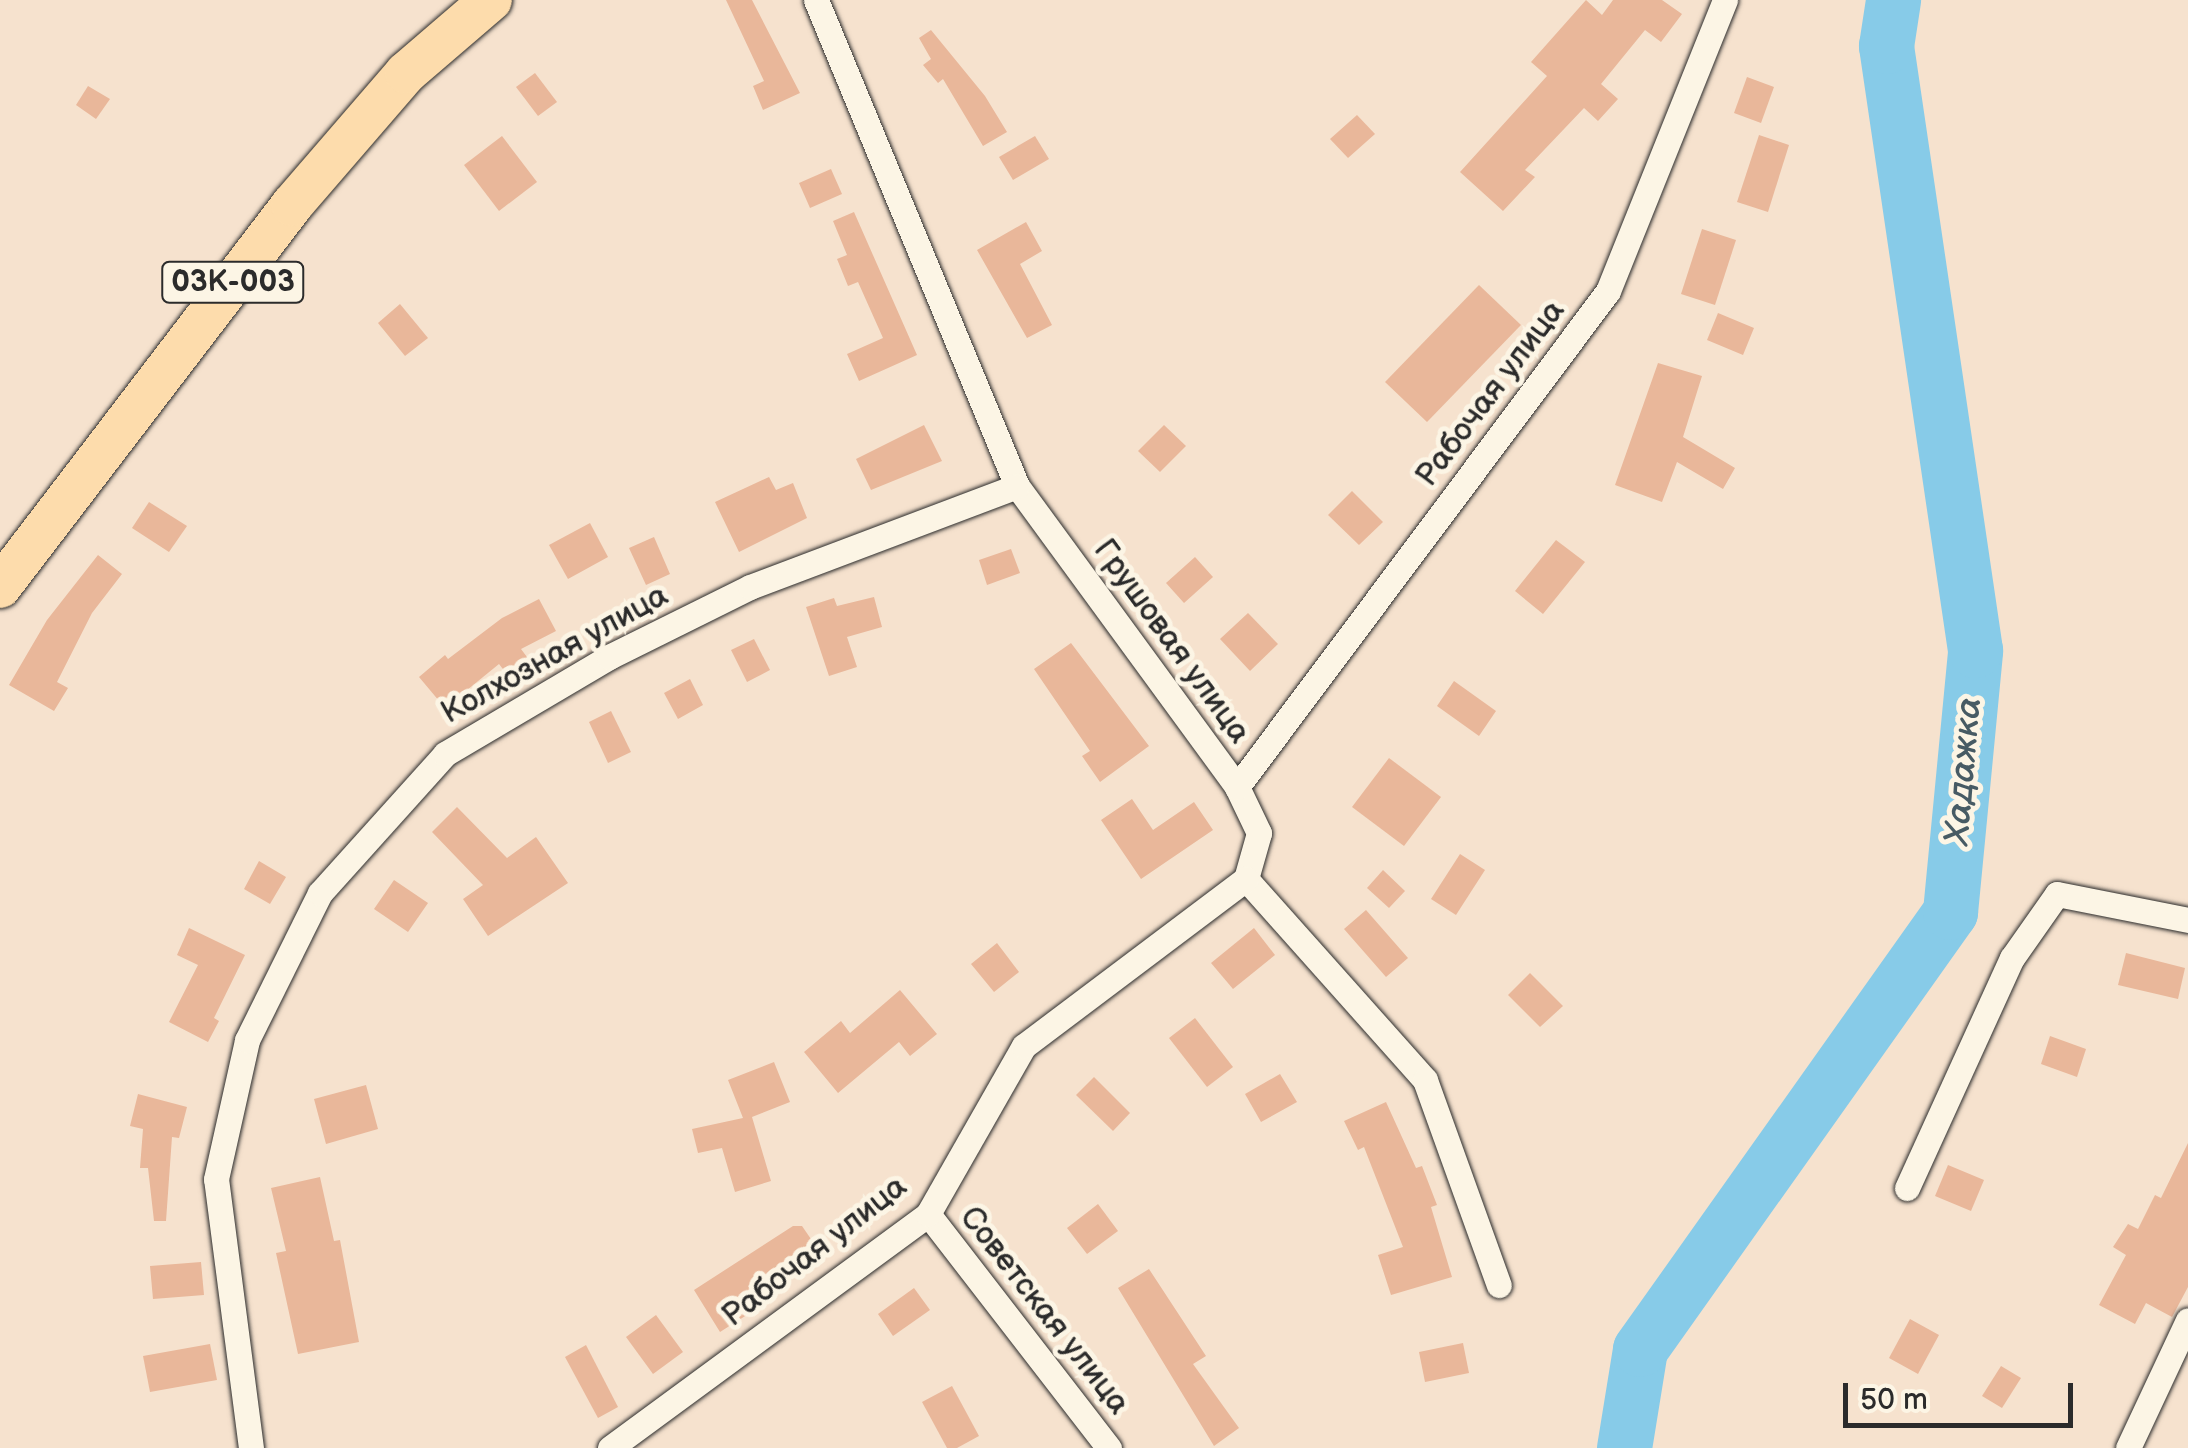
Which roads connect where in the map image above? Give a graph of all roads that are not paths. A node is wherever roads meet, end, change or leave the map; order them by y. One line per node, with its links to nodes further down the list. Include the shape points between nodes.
1 (491, 0): 5 (main road, 03К-003, via 406,73 292,205)
2 (816, 0): 4 (street, Грушовая улица)
3 (1725, 0): 6 (street, Рабочая улица, via 1608,292)
4 (1017, 486): 6 (street, Грушовая улица); 13 (street, Колхозная улица, via 750,587 609,657 445,754 320,893 247,1040 216,1179)
5 (0, 588)
6 (1237, 786): 7 (street, Грушовая улица, via 1260,833)
7 (1246, 879): 10 (street, Рабочая улица, via 1024,1046); 11 (street, via 1425,1080)
8 (2188, 920): 9 (street, via 2057,894 2012,958)
9 (1907, 1188)
10 (928, 1214): 14 (street, Рабочая улица); 15 (street, Советская улица)
11 (1500, 1284)
12 (2188, 1320): 16 (street)
13 (251, 1448)
14 (610, 1448)
15 (1109, 1448)
16 (2128, 1448)

